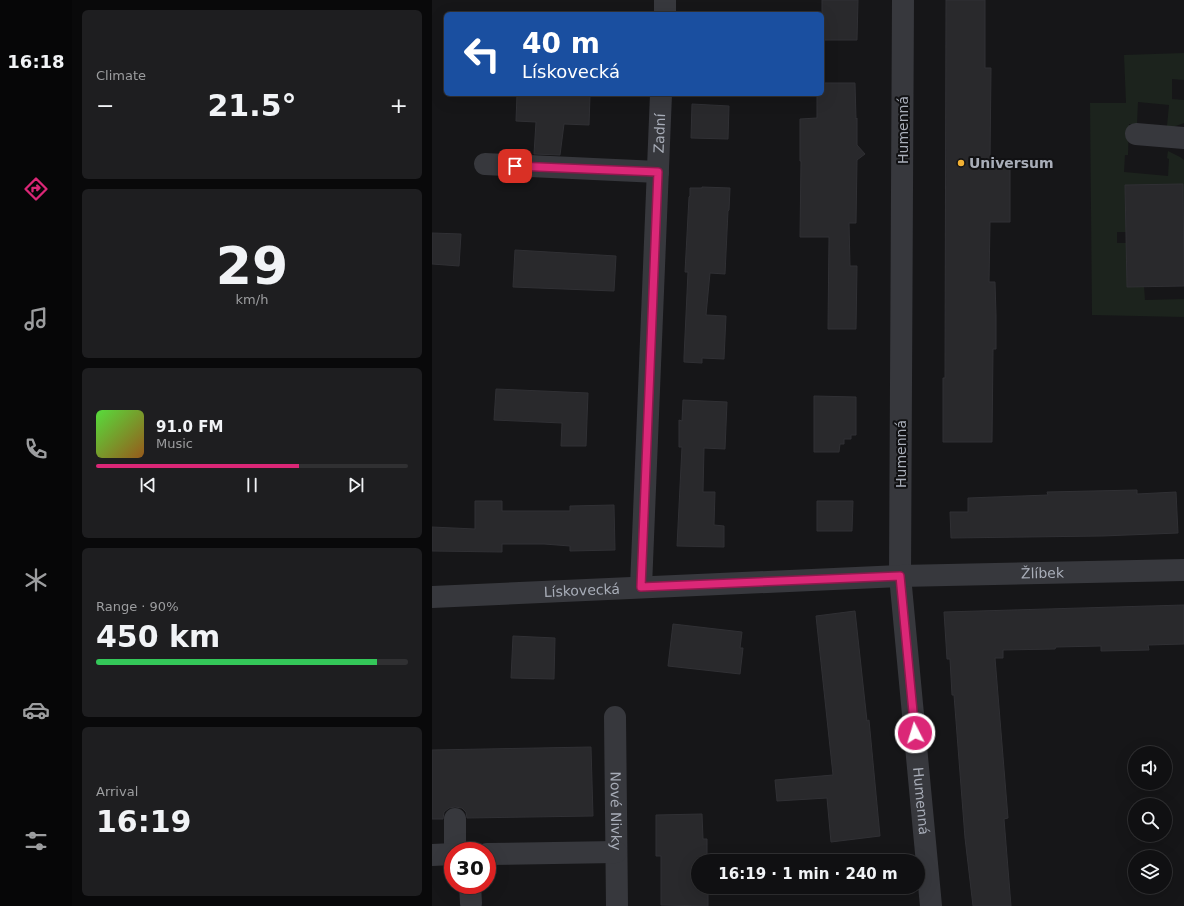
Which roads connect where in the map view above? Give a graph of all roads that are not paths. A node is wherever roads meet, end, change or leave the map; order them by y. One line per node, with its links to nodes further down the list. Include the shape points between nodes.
1 (665, 0): 3 (street)
2 (903, 0): 10 (street, Humenná)
3 (665, 12)
4 (662, 96): 8 (street, Zadní)
5 (1136, 134): 6 (street)
6 (1184, 138)
7 (485, 164): 8 (street, Zadní)
8 (658, 172): 11 (street, Zadní)
9 (1184, 570): 10 (street, Žlíbek)
10 (900, 576): 11 (street, Lískovecká); 21 (street, Humenná)
11 (641, 587): 12 (street, Lískovecká)
12 (432, 597)
13 (615, 717): 16 (street, Nové Nivky)
14 (455, 819): 15 (street)
15 (455, 842)
16 (616, 852): 18 (street); 20 (street, Nové Nivky)
17 (444, 854): 19 (street)
18 (496, 854)
19 (432, 855)
20 (617, 906)
21 (931, 906)

